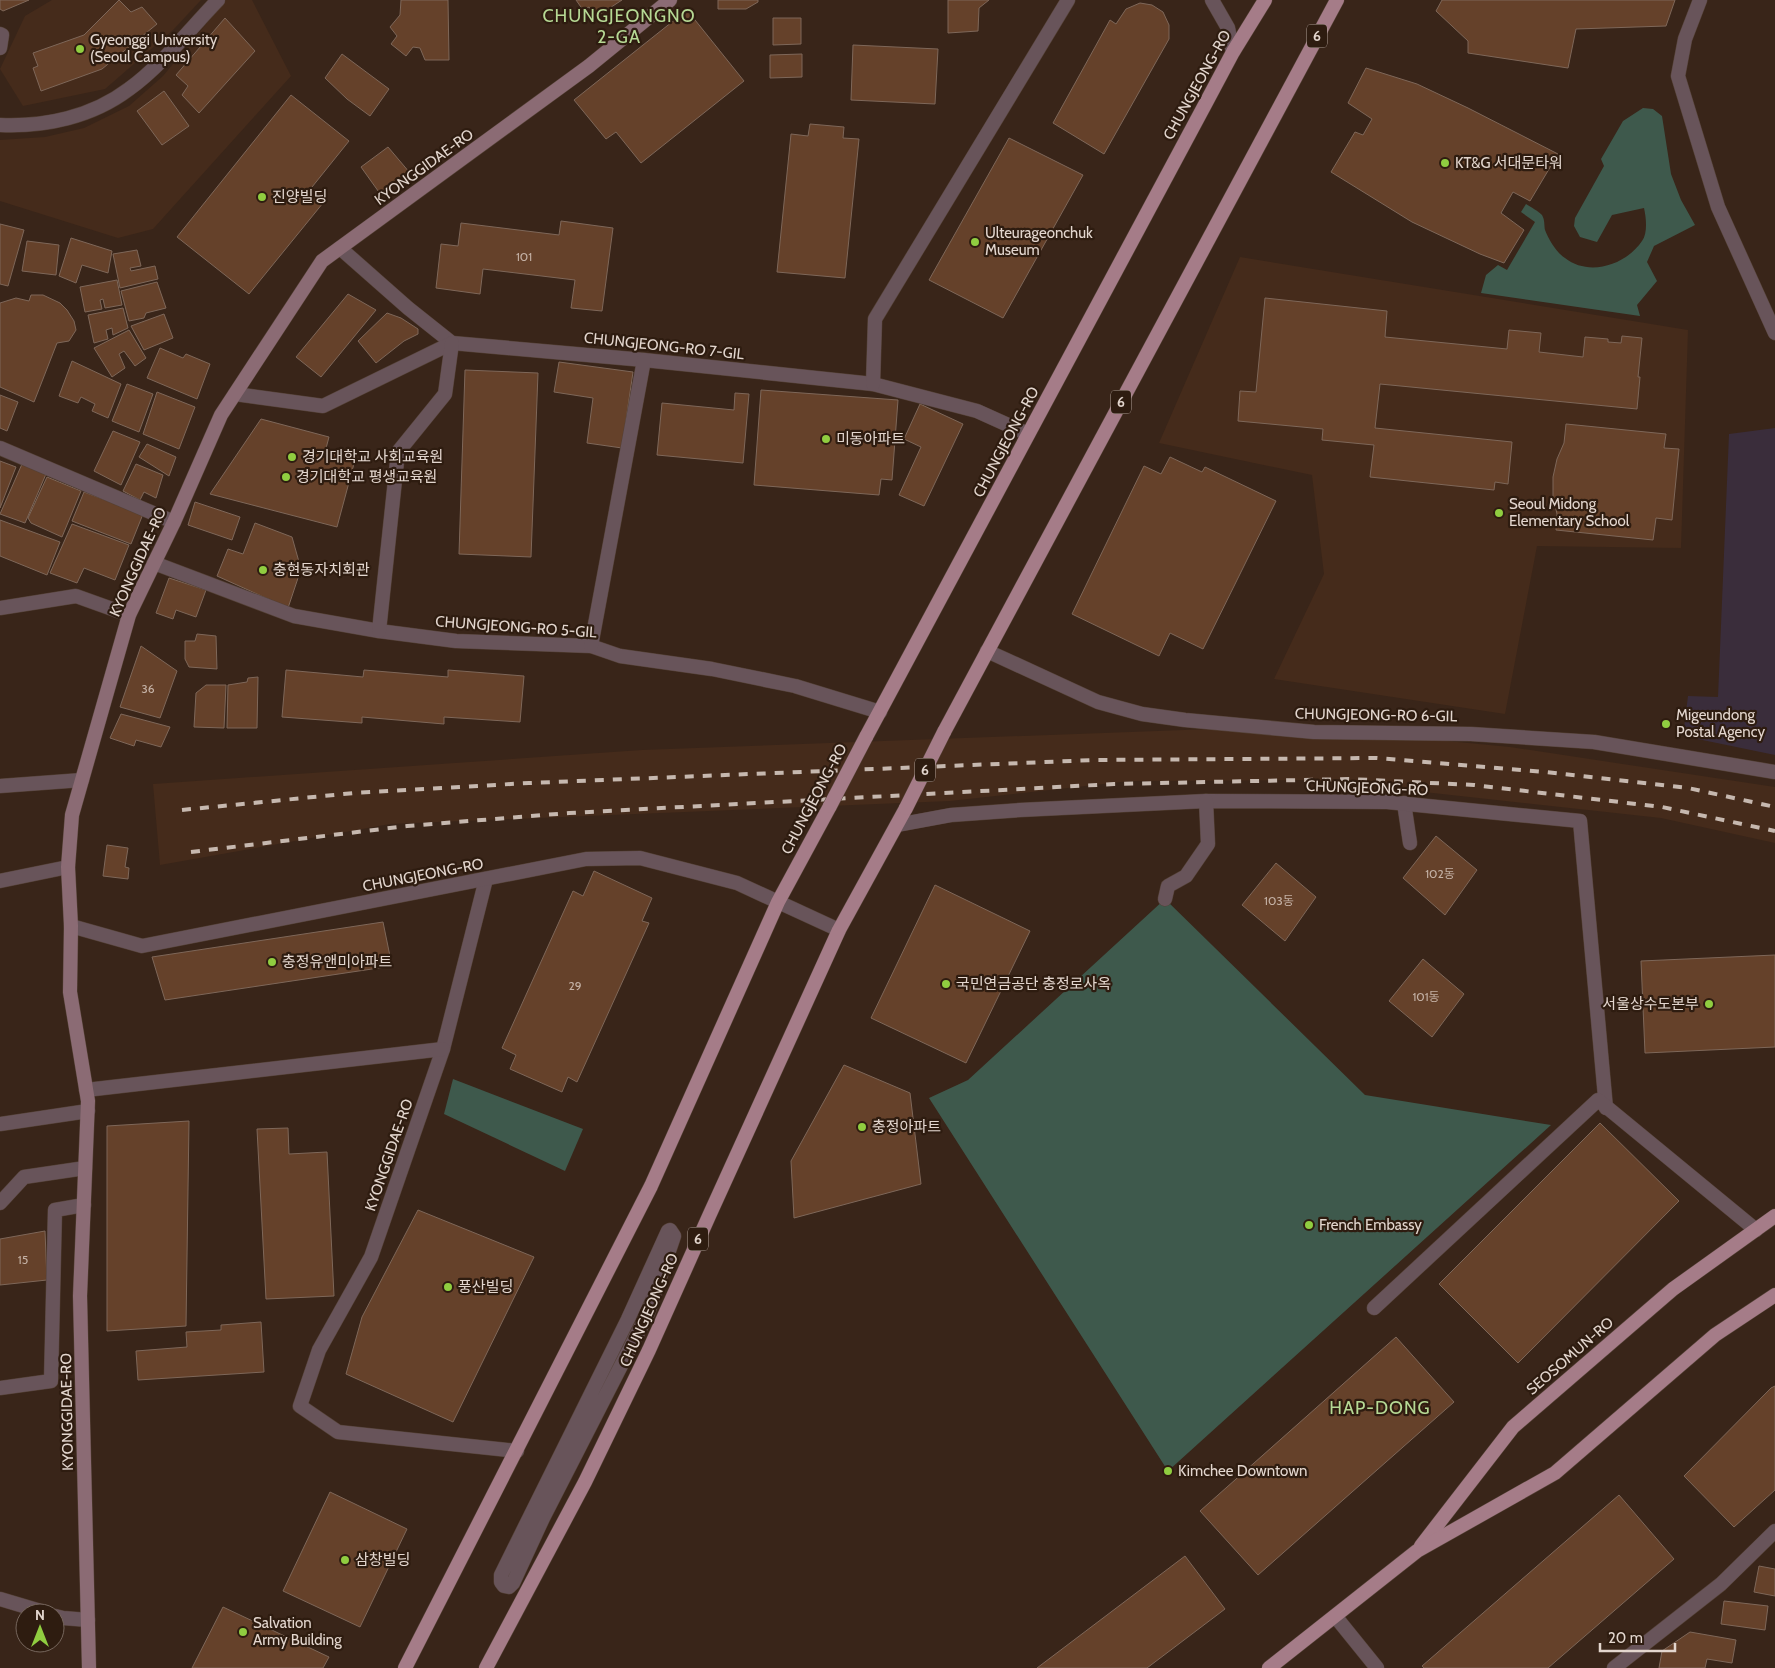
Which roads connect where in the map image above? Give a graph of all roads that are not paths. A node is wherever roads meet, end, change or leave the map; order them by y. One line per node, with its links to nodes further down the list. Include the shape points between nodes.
1 (218, 0): 11 (street, via 129,90 100,106 62,120 46,124)
2 (670, 0): 12 (main road, KYONGGIDAE-RO, via 589,66)
3 (1068, 0): 16 (street, via 875,319)
4 (1212, 0): 10 (street, via 1228,28)
5 (1265, 0): 10 (main road, CHUNGJEONG-RO)
6 (1337, 0): 26 (main road, CHUNGJEONG-RO / 6)
7 (1700, 0): 13 (street, via 1685,39 1678,76 1718,207)
8 (0, 34): 9 (street)
9 (0, 48)
10 (1234, 52): 18 (main road, CHUNGJEONG-RO)
11 (0, 125)
12 (340, 248): 14 (street); 17 (main road, KYONGGIDAE-RO, via 322,261)
13 (1775, 333)
14 (452, 344): 15 (street, CHUNGJEONG-RO 7-GIL); 17 (street, via 323,406); 24 (street, via 444,394 398,452)
15 (644, 360): 16 (street, CHUNGJEONG-RO 7-GIL); 25 (street)
16 (873, 384): 18 (street, CHUNGJEONG-RO 7-GIL, via 977,411)
17 (235, 394): 20 (main road, KYONGGIDAE-RO, via 221,415)
18 (1028, 434): 27 (main road, CHUNGJEONG-RO)
19 (0, 448): 20 (street)
20 (174, 522): 21 (main road, KYONGGIDAE-RO)
21 (154, 563): 23 (main road, KYONGGIDAE-RO); 24 (street, CHUNGJEONG-RO 5-GIL, via 294,616)
22 (0, 608): 23 (street, via 76,596)
23 (129, 615): 29 (main road, KYONGGIDAE-RO)
24 (379, 631): 25 (street, CHUNGJEONG-RO 5-GIL, via 456,641)
25 (591, 646): 27 (street, CHUNGJEONG-RO 5-GIL, via 620,656 712,669 795,686)
26 (987, 651): 28 (street, CHUNGJEONG-RO 6-GIL, via 1098,702 1142,714 1314,732 1471,734 1594,742); 33 (main road, CHUNGJEONG-RO / 6, bridge)
27 (880, 712): 39 (main road, CHUNGJEONG-RO, bridge)
28 (1775, 772)
29 (82, 780): 30 (street); 35 (main road, KYONGGIDAE-RO, via 72,815)
30 (0, 786)
31 (1206, 801): 32 (street, CHUNGJEONG-RO); 33 (street, CHUNGJEONG-RO, via 951,815); 38 (street, via 1208,844 1186,876 1168,886)
32 (1404, 803): 34 (street); 44 (street, CHUNGJEONG-RO, via 1580,821)
33 (897, 825): 41 (main road, CHUNGJEONG-RO / 6)
34 (1410, 842)
35 (68, 867): 37 (street); 40 (main road, KYONGGIDAE-RO)
36 (486, 879): 39 (street, CHUNGJEONG-RO, via 586,859 640,858 737,883); 40 (street, CHUNGJEONG-RO, via 142,946); 42 (street, KYONGGIDAE-RO)
37 (0, 882)
38 (1165, 899)
39 (778, 902): 41 (street, CHUNGJEONG-RO); 56 (main road, CHUNGJEONG-RO, via 651,1186)
40 (71, 926): 43 (main road, KYONGGIDAE-RO, via 70,992)
41 (840, 930): 66 (main road, CHUNGJEONG-RO / 6, via 650,1350 585,1482)
42 (443, 1049): 43 (street); 56 (street, KYONGGIDAE-RO, via 371,1257 319,1350 300,1406 338,1432)
43 (86, 1090): 45 (main road, KYONGGIDAE-RO)
44 (1606, 1108): 51 (street); 54 (street, via 1598,1100)
45 (88, 1111): 46 (street); 47 (main road, KYONGGIDAE-RO)
46 (0, 1124)
47 (85, 1168): 48 (street, via 24,1177); 49 (main road, KYONGGIDAE-RO)
48 (0, 1203)
49 (84, 1205): 55 (street, KYONGGIDAE-RO, via 55,1210 51,1381); 63 (main road, KYONGGIDAE-RO, via 80,1296)
50 (1775, 1216): 51 (main road, SEOSOMUN-RO)
51 (1756, 1230): 58 (main road, SEOSOMUN-RO, via 1673,1289 1514,1427)
52 (668, 1231): 52 (street, via 674,1236 648,1313 513,1583 509,1587 504,1586 501,1575)
53 (1775, 1295): 58 (main road, SEOSOMUN-RO, via 1715,1334 1555,1473)
54 (1374, 1308)
55 (0, 1388)
56 (517, 1451): 65 (main road, CHUNGJEONG-RO)
57 (1775, 1531): 69 (street, via 1721,1584)
58 (1417, 1551): 61 (main road, SEOSOMUN-RO)
59 (0, 1599): 60 (street)
60 (15, 1603)
61 (1335, 1616): 67 (main road, SEOSOMUN-RO); 68 (street)
62 (65, 1618): 63 (street)
63 (88, 1620): 64 (main road, KYONGGIDAE-RO)
64 (89, 1668)
65 (405, 1668)
66 (486, 1668)
67 (1268, 1668)
68 (1377, 1668)
69 (1614, 1668)

